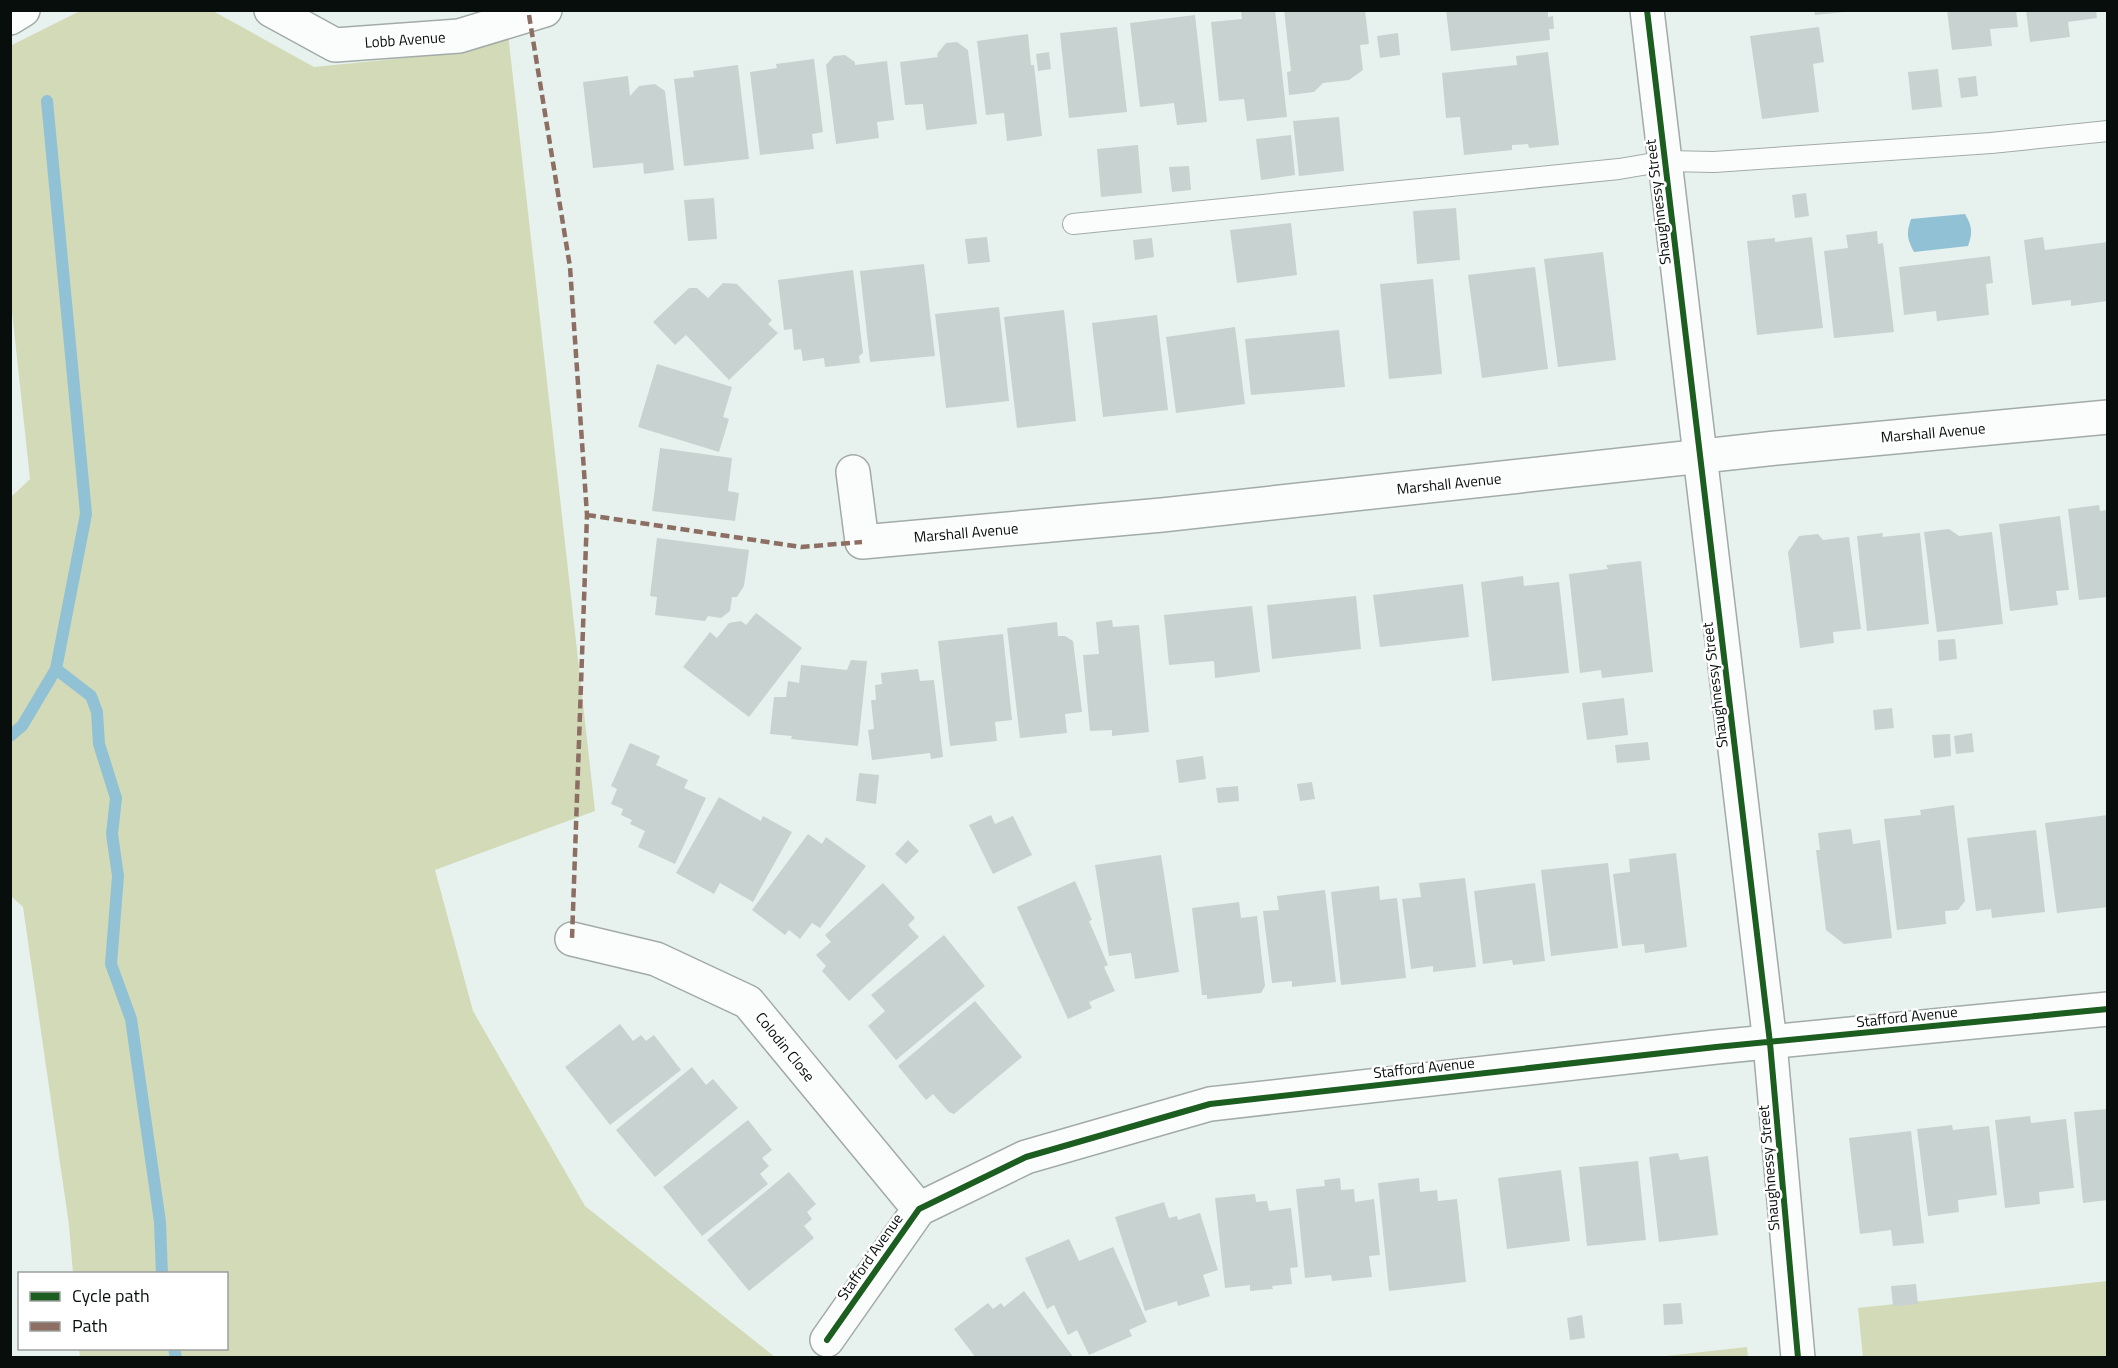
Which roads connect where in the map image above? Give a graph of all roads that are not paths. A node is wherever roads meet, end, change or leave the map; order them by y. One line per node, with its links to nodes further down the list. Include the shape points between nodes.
1 (23, 10): 5 (street)
2 (271, 10): 3 (street, Lobb Avenue, via 335,45 459,36)
3 (545, 10)
4 (1647, 10): 7 (street, Shaughnessy Street)
5 (10, 18)
6 (2108, 131): 7 (lane, via 1991,143 1725,161)
7 (1666, 161): 8 (lane, via 1619,170); 10 (street, Shaughnessy Street)
8 (1073, 224)
9 (2108, 417): 10 (street, Marshall Avenue)
10 (1701, 457): 11 (street, Marshall Avenue, via 1151,516 862,542); 14 (street, Shaughnessy Street)
11 (853, 472)
12 (572, 939): 15 (street, Colodin Close, via 656,959 748,1002)
13 (2108, 1009): 14 (street, Stafford Avenue)
14 (1770, 1043): 15 (street, Stafford Avenue, via 1210,1104 1026,1157); 17 (street, Shaughnessy Street)
15 (919, 1209): 16 (street, Stafford Avenue)
16 (827, 1340)
17 (1798, 1358)

